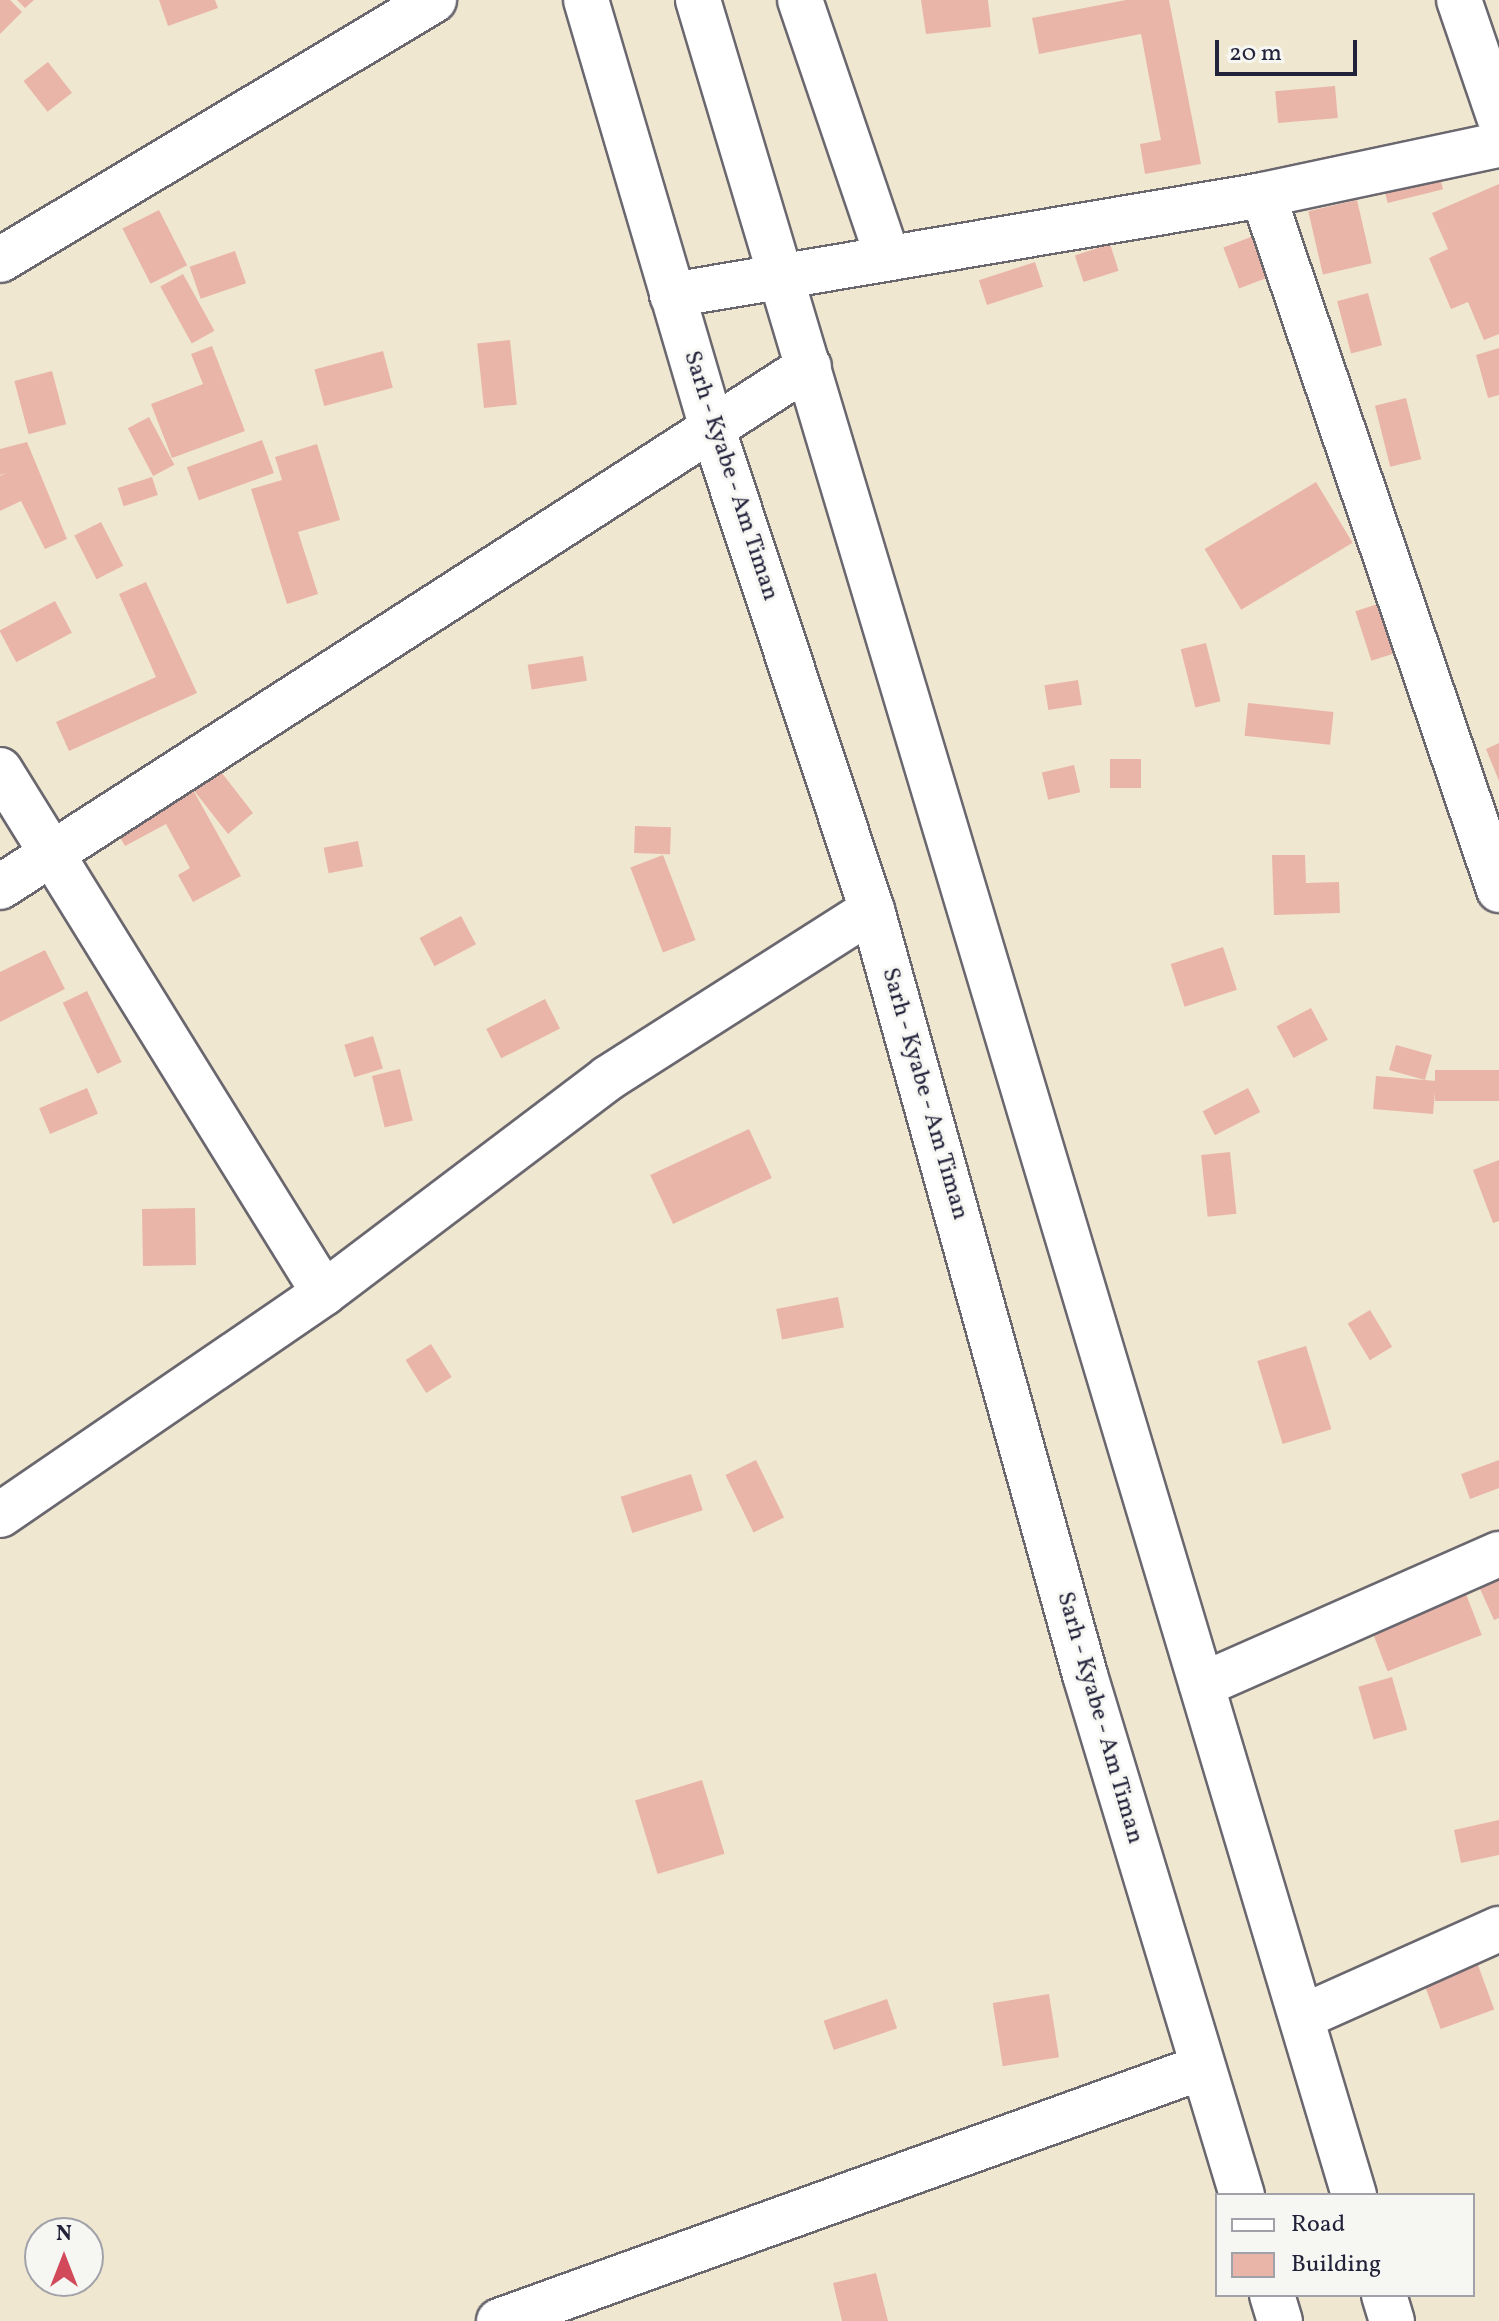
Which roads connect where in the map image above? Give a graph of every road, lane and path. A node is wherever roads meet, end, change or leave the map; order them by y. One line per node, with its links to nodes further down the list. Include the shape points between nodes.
1 (434, 0): 10 (main road)
2 (586, 0): 12 (main road, Sarh - Kyabe - Am Timan)
3 (800, 0): 9 (main road)
4 (1459, 0): 6 (main road)
5 (704, 2): 11 (main road)
6 (1499, 117)
7 (1499, 145): 8 (main road)
8 (1263, 195): 9 (main road); 18 (main road)
9 (887, 256): 11 (main road)
10 (0, 260)
11 (782, 273): 12 (main road); 13 (main road)
12 (672, 295): 14 (main road, Sarh - Kyabe - Am Timan)
13 (809, 366): 14 (main road); 23 (main road)
14 (712, 427): 16 (main road); 19 (main road, Sarh - Kyabe - Am Timan)
15 (0, 770): 16 (main road)
16 (52, 857): 17 (main road); 20 (main road)
17 (0, 887)
18 (1499, 890)
19 (872, 910): 20 (main road, via 608,1078); 26 (main road, Sarh - Kyabe - Am Timan, via 1085,1675)
20 (324, 1293): 21 (main road)
21 (0, 1515)
22 (1499, 1554): 23 (main road)
23 (1202, 1685): 25 (main road)
24 (1499, 1929): 25 (main road)
25 (1302, 2017): 28 (main road)
26 (1203, 2067): 27 (main road, Sarh - Kyabe - Am Timan); 31 (main road)
27 (1241, 2193)
28 (1353, 2193)
29 (1273, 2297): 32 (main road)
30 (1385, 2297): 33 (main road)
31 (499, 2321)
32 (1280, 2321)
33 (1392, 2321)

